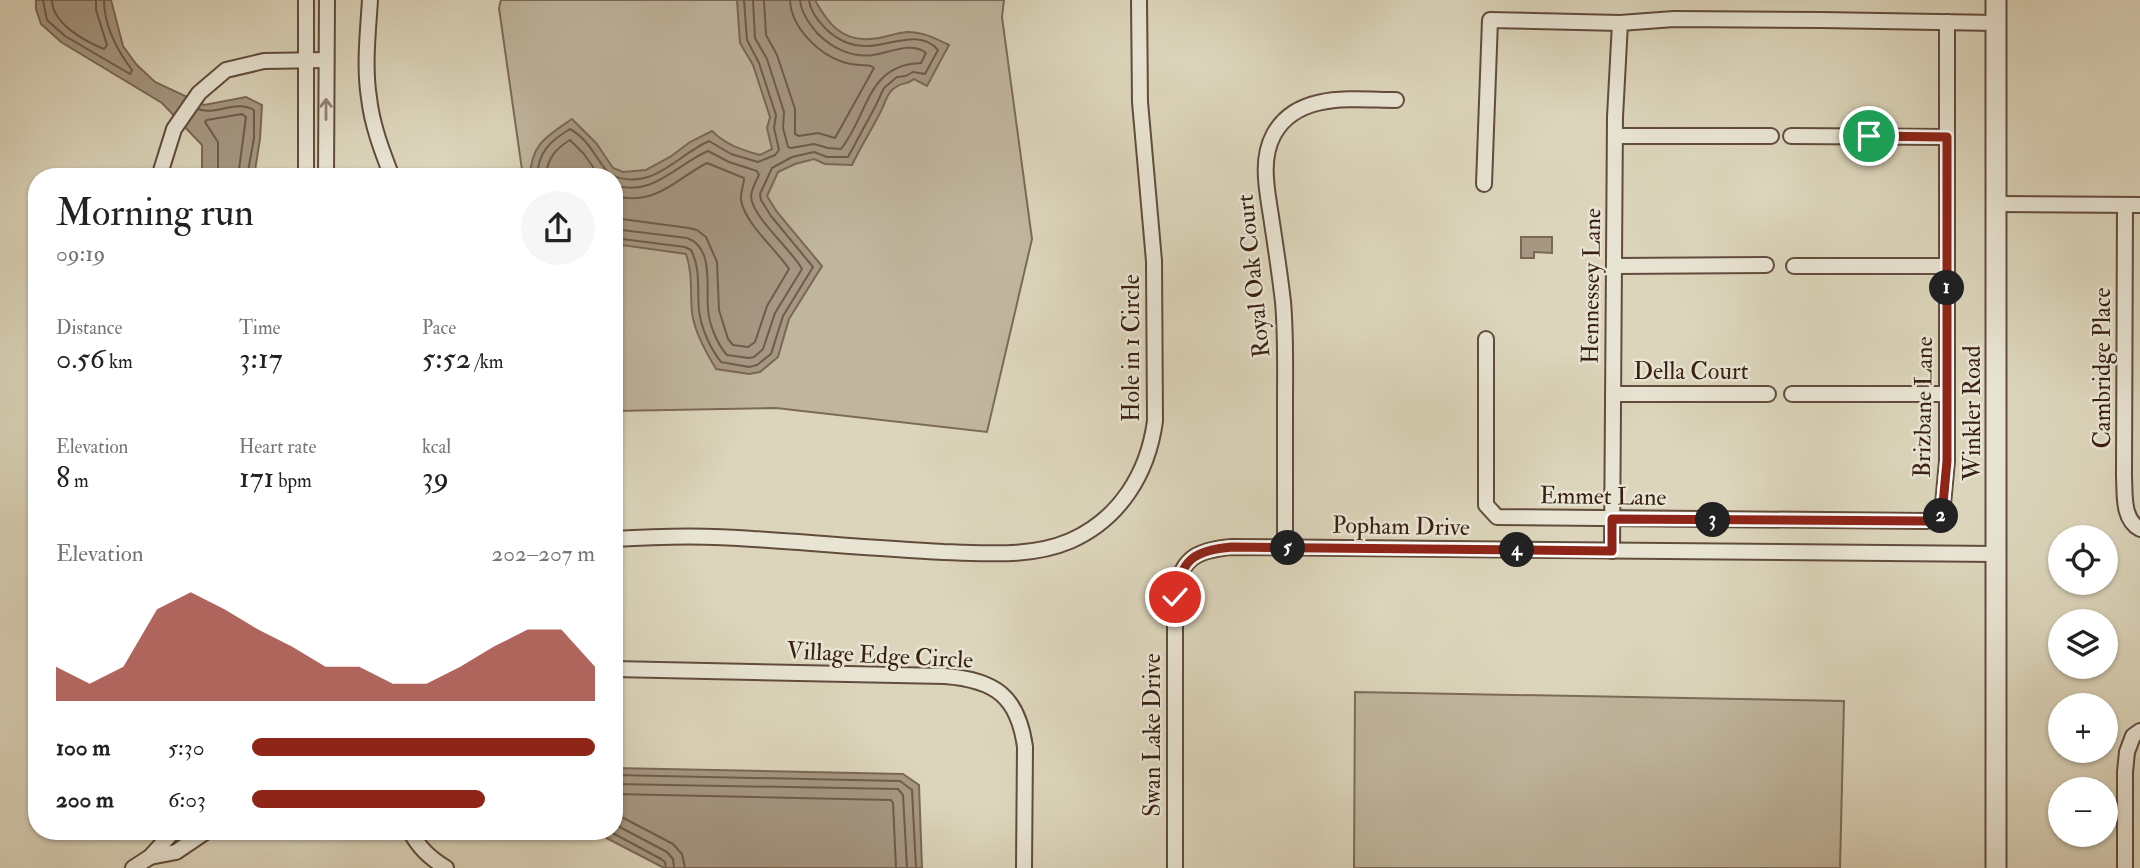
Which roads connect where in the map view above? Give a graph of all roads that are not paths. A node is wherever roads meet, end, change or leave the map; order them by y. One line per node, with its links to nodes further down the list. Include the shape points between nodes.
1 (306, 0): 9 (street)
2 (327, 0): 10 (street)
3 (370, 0): 19 (street, via 369,100)
4 (1139, 0): 35 (street, Hole in 1 Circle, via 1140,102 1154,261 1155,421 1147,458 1120,504 1068,541 1015,553 748,538)
5 (1996, 0): 8 (street, Winkler Road)
6 (1947, 22): 7 (street, via 1674,19); 8 (street); 15 (street, Brizbane Lane)
7 (1620, 23): 12 (street, Hennessey Lane); 20 (street, via 1490,20)
8 (1996, 23): 21 (street, Winkler Road)
9 (306, 60): 10 (street); 16 (street, via 264,61 226,70 199,93 174,129); 17 (street)
10 (326, 60): 18 (street, one-way to 10)
11 (1396, 100): 36 (street, Royal Oak Court, via 1333,100 1299,109 1275,132 1268,148 1266,181 1285,337)
12 (1615, 136): 13 (street); 23 (street, Hennessey Lane)
13 (1771, 136)
14 (1791, 136): 15 (street)
15 (1947, 137): 26 (street, Brizbane Lane)
16 (162, 168)
17 (306, 168)
18 (326, 168)
19 (389, 168)
20 (1484, 184)
21 (1996, 204): 22 (street); 38 (street, Winkler Road)
22 (2133, 205): 34 (street, Cambridge Place, via 2124,476 2127,514)
23 (1614, 265): 24 (street); 28 (street, Hennessey Lane)
24 (1766, 265)
25 (1794, 266): 26 (street)
26 (1947, 266): 31 (street, Brizbane Lane)
27 (1486, 339): 32 (street, Emmet Lane, via 1486,505 1497,517)
28 (1613, 394): 29 (street, Della Court); 32 (street, Hennessey Lane)
29 (1768, 394)
30 (1792, 394): 31 (street)
31 (1947, 394): 33 (street, Brizbane Lane, via 1942,515)
32 (1612, 519): 33 (street, Emmet Lane); 37 (street, Hennessey Lane)
33 (1917, 521)
34 (2138, 528)
35 (623, 539)
36 (1285, 548): 37 (street, Popham Drive); 39 (street, Popham Drive, via 1214,549)
37 (1612, 551): 38 (street, Popham Drive)
38 (1996, 554): 50 (street, Winkler Road)
39 (1186, 562): 49 (street, Swan Lake Drive, via 1175,597)
40 (623, 669): 48 (street, Village Edge Circle, via 945,676 985,684 1010,703 1023,730)
41 (2140, 731): 51 (street, via 2127,752)
42 (165, 840): 45 (street)
43 (194, 840): 45 (street, via 176,852)
44 (415, 840): 47 (street)
45 (150, 857): 46 (street)
46 (133, 868)
47 (446, 868)
48 (1024, 868)
49 (1175, 868)
50 (1996, 868)
51 (2125, 868)

